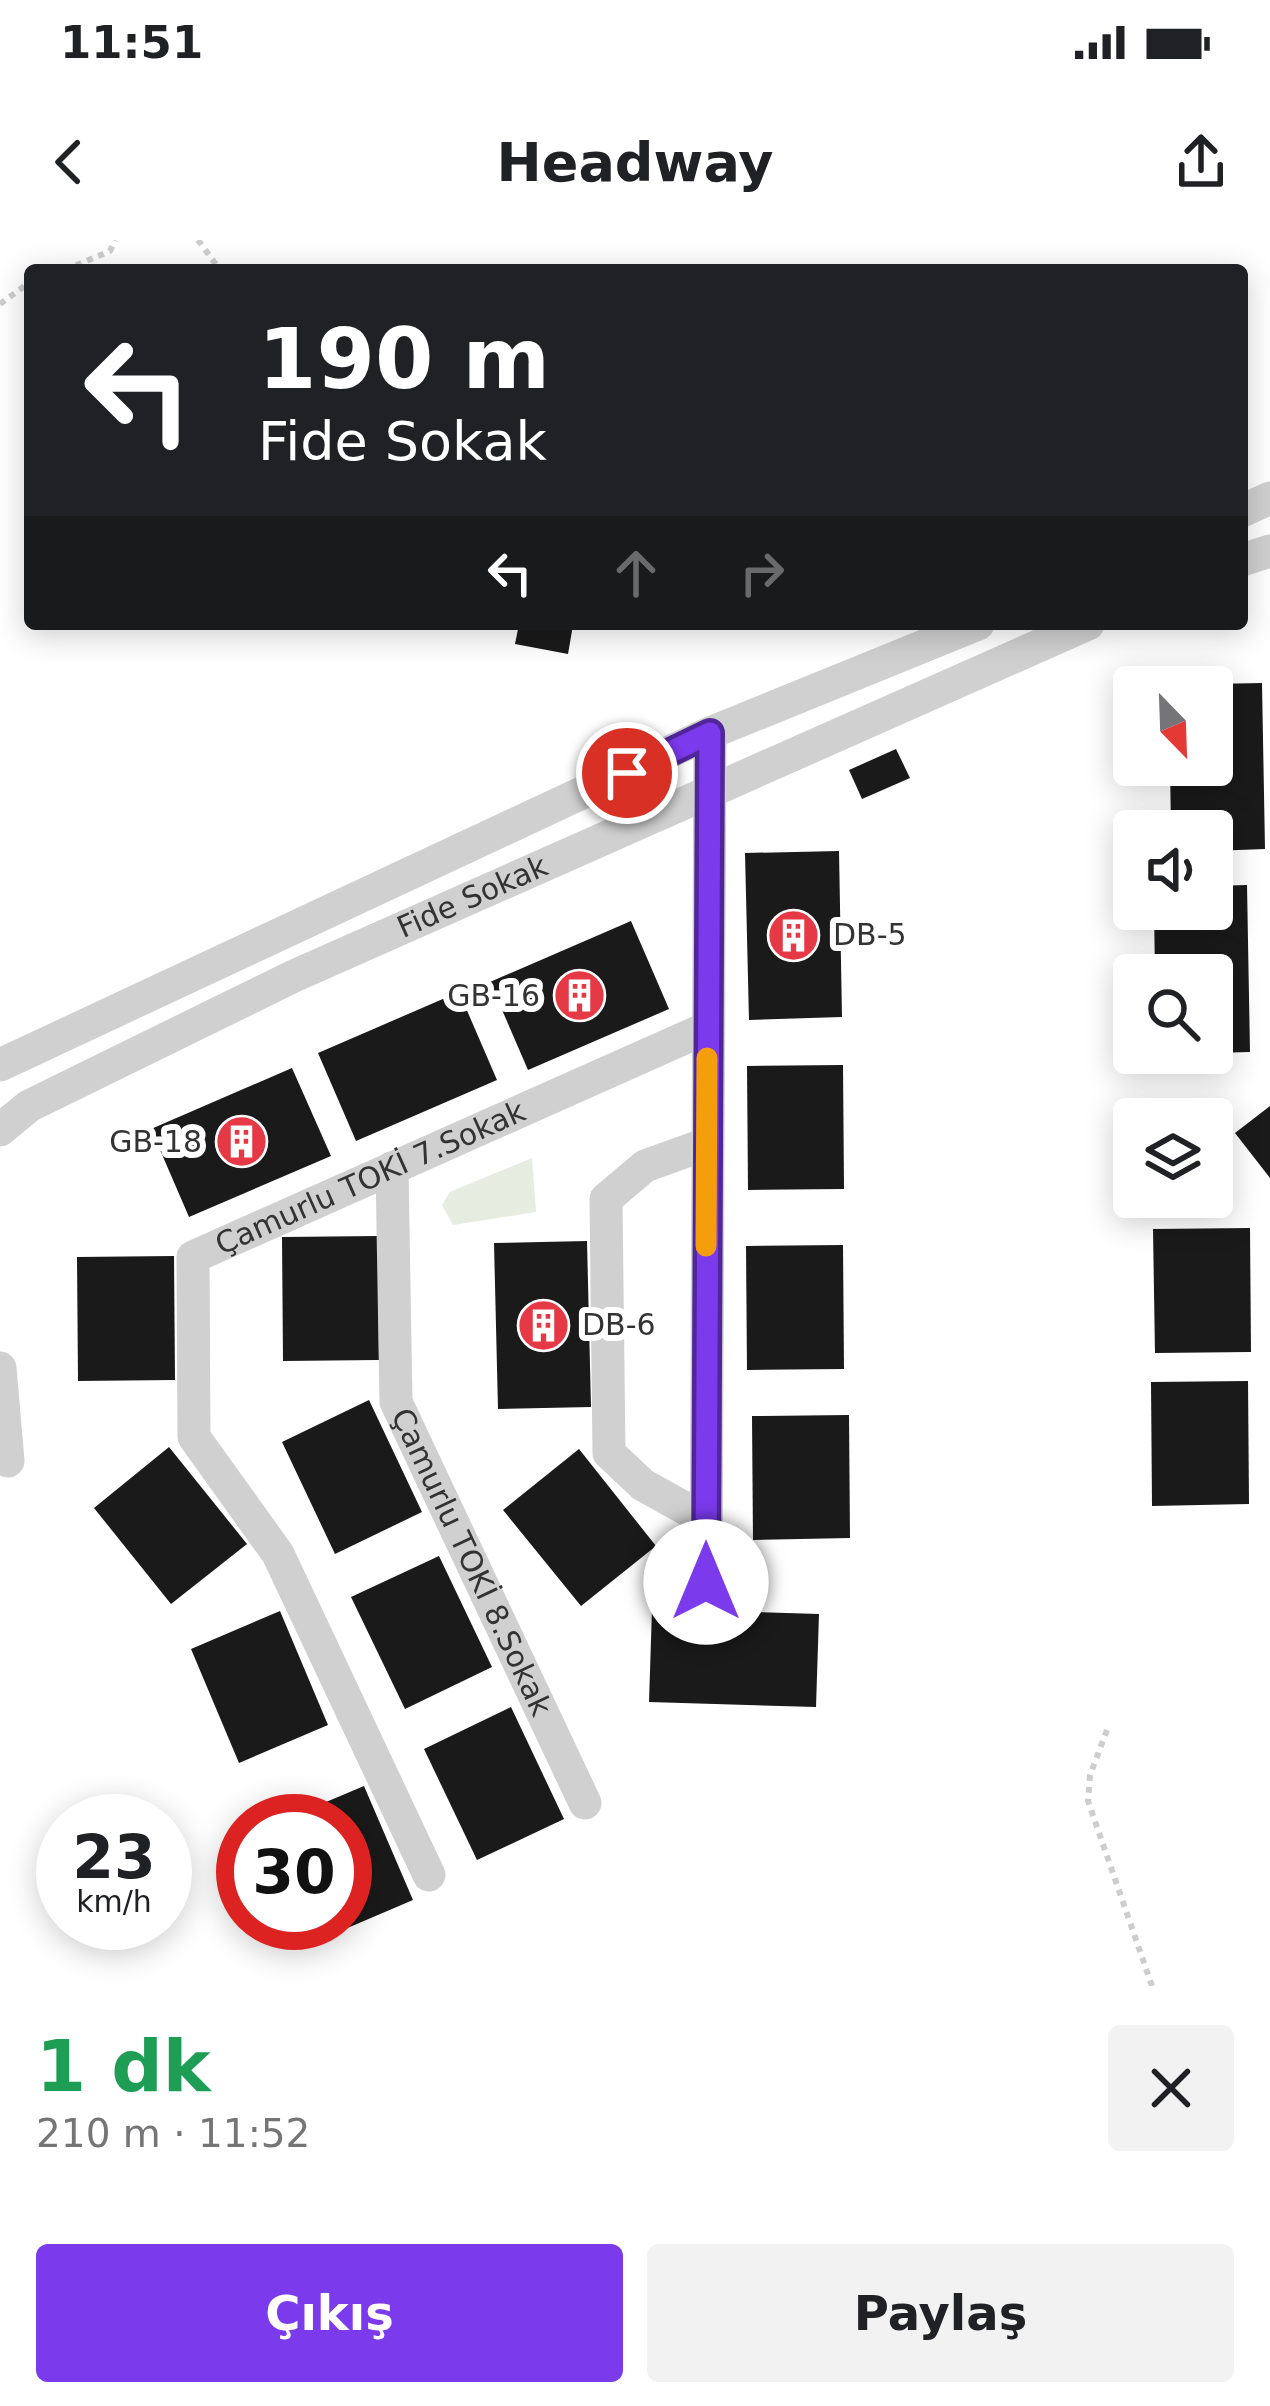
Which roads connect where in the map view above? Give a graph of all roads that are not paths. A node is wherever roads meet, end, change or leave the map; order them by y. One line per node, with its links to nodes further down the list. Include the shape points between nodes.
1 (963, 630): 3 (street, Fide Sokak)
2 (1074, 630): 4 (street, Fide Sokak)
3 (710, 733): 4 (street); 6 (street, Fide Sokak)
4 (709, 791): 5 (street); 7 (street, Fide Sokak, via 294,976)
5 (707, 1028): 9 (street); 11 (street, Çamurlu TOKİ 7.Sokak)
6 (0, 1064)
7 (29, 1106): 8 (street, Fide Sokak); 10 (street)
8 (0, 1130)
9 (706, 1144): 14 (street); 14 (street, via 645,1166 606,1199 609,1453 643,1485)
10 (0, 1150)
11 (392, 1168): 16 (street, Çamurlu TOKİ 8.Sokak, via 396,1402); 17 (street, Çamurlu TOKİ 7.Sokak, via 193,1257 194,1437 278,1554)
12 (0, 1368): 13 (street)
13 (8, 1461)
14 (706, 1520): 15 (street)
15 (706, 1582)
16 (585, 1803)
17 (429, 1875)

